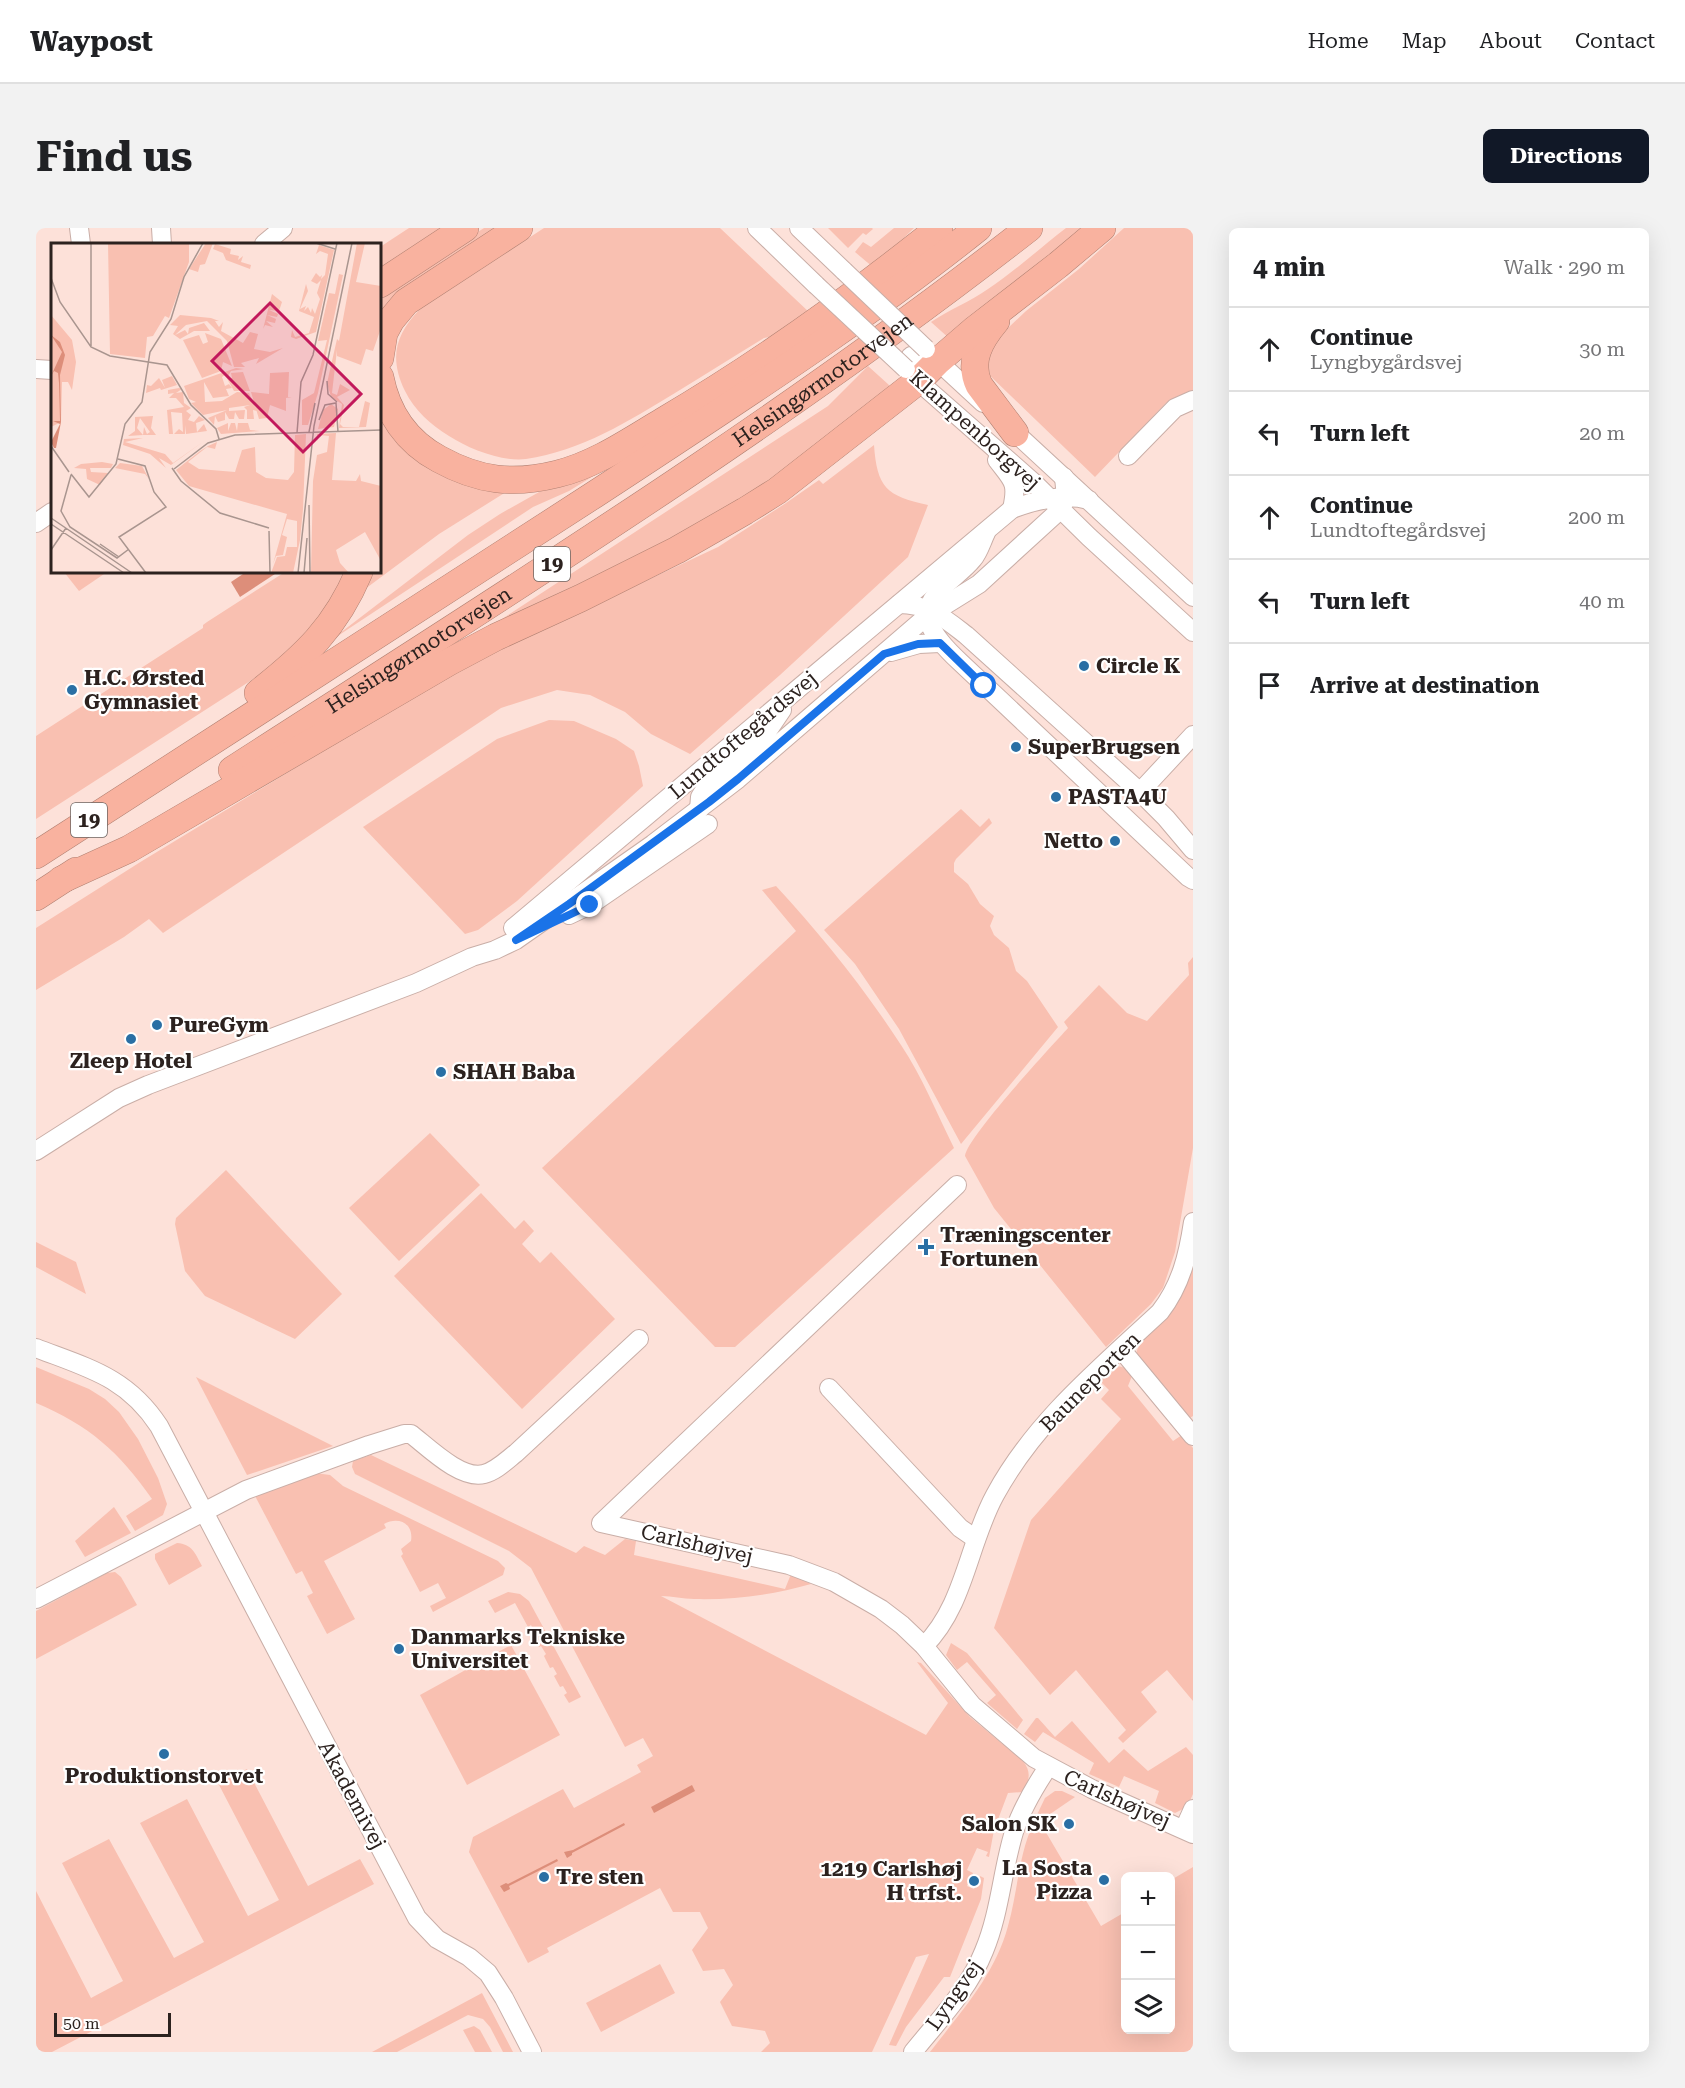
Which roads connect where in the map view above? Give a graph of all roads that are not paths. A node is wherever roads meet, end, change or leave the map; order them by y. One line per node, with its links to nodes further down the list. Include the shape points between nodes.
1 (79, 228): 12 (street)
2 (161, 228): 13 (street)
3 (283, 228): 14 (street)
4 (465, 228): 15 (highway)
5 (519, 228): 17 (highway, via 400,308 384,333)
6 (757, 228): 18 (street, Klampenborgvej, bridge, via 858,324)
7 (799, 228): 18 (street, Klampenborgvej, bridge, via 844,271)
8 (939, 228): 19 (highway, via 746,370 634,438 558,474 518,480 491,479 443,462 403,431 386,402)
9 (978, 228): 40 (highway, Helsingørmotorvejen / 19, via 795,362)
10 (1029, 228): 45 (highway, Helsingørmotorvejen / 19, via 823,381 586,542)
11 (1102, 228): 16 (highway)
12 (81, 243)
13 (162, 243)
14 (265, 243)
15 (381, 283)
16 (1014, 300): 18 (highway); 22 (highway, via 984,336 974,363 979,385)
17 (381, 352)
18 (920, 363): 21 (street, Klampenborgvej); 22 (street, Klampenborgvej); 45 (highway, via 817,461 737,516 638,570 449,662 129,849)
19 (381, 382)
20 (1193, 400): 23 (street, via 1175,408)
21 (972, 428): 26 (street, Klampenborgvej); 27 (street, via 1015,483)
22 (1015, 433): 24 (street, Klampenborgvej)
23 (1128, 456)
24 (1064, 477): 25 (street, Klampenborgvej); 26 (street)
25 (1089, 500): 26 (street); 32 (street, Klampenborgvej)
26 (1059, 501): 27 (street, via 1027,503); 34 (street, Lundtoftegårdsvej, via 979,584); 35 (street, Klampenborgvej, via 1131,577)
27 (1012, 509): 30 (street, Lundtoftegårdsvej)
28 (51, 513): 29 (street)
29 (36, 523)
30 (987, 530): 33 (street, Lundtoftegårdsvej); 34 (street, via 976,556 932,598)
31 (359, 573): 40 (highway, via 350,595 311,648)
32 (1193, 597)
33 (899, 604): 34 (street, via 914,604); 38 (street, Lundtoftegårdsvej)
34 (929, 612): 36 (street, via 933,633); 37 (street, Lundtoftegårdsvej); 41 (street, via 966,635)
35 (1193, 632)
36 (940, 643): 37 (street, via 918,644); 46 (street)
37 (884, 654): 42 (street, Lundtoftegårdsvej, via 738,779)
38 (793, 693): 42 (street, via 765,735 705,789 700,797); 48 (street, Lundtoftegårdsvej, via 536,911)
39 (1193, 735): 41 (street)
40 (143, 785): 44 (highway, Helsingørmotorvejen / 19)
41 (1140, 792): 43 (street)
42 (703, 817): 48 (street, Lundtoftegårdsvej, via 516,940)
43 (1193, 850)
44 (36, 855)
45 (61, 880): 47 (highway, Helsingørmotorvejen / 19)
46 (1193, 880)
47 (36, 897)
48 (472, 957): 49 (street, Lundtoftegårdsvej, via 416,983 138,1089)
49 (36, 1151)
50 (957, 1185): 60 (street, Carlshøjvej, via 602,1522 810,1572 881,1609)
51 (1193, 1222): 54 (street, Bauneporten, via 1190,1246 1174,1291 1160,1312)
52 (639, 1339): 57 (street, via 516,1453 483,1475 457,1470 411,1434 405,1434 246,1490)
53 (36, 1348): 57 (street, Akademivej, via 92,1370 135,1395 159,1426)
54 (1121, 1349): 56 (street); 58 (street, Bauneporten, via 1060,1406 1016,1461 994,1497)
55 (829, 1388): 58 (street, via 960,1528)
56 (1193, 1436)
57 (203, 1511): 59 (street); 64 (street, Akademivej, via 417,1918 442,1943 469,1957 488,1973)
58 (976, 1539): 60 (street, Bauneporten, via 952,1607)
59 (36, 1599)
60 (924, 1647): 61 (street, Carlshøjvej, via 972,1705 1021,1749)
61 (1048, 1767): 63 (street, Carlshøjvej); 65 (street, Lyngvej, via 1029,1796 1015,1830 984,1953 965,1986)
62 (1193, 1809): 63 (street)
63 (1188, 1832)
64 (532, 2052)
65 (913, 2052)

